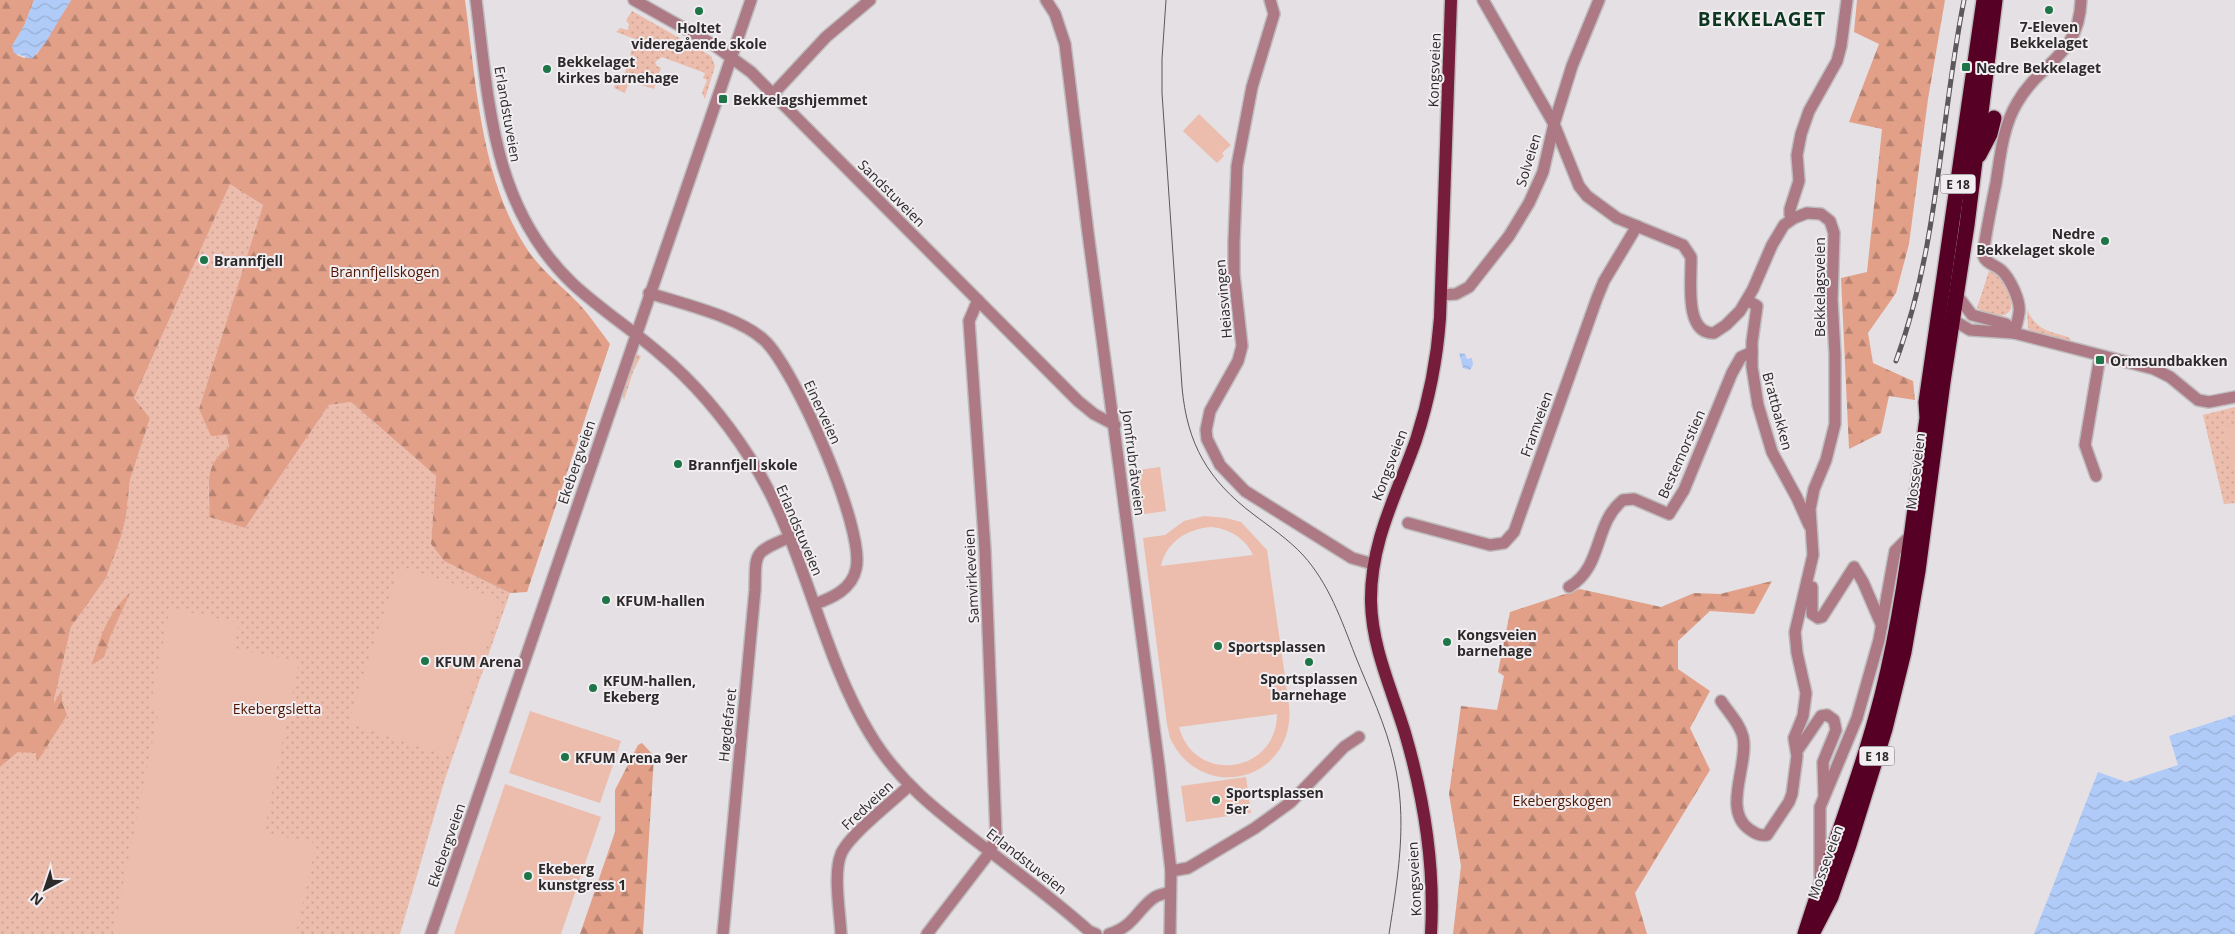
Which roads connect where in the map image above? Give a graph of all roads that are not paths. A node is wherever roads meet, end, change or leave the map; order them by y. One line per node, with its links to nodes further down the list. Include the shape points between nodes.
1 (476, 0): 30 (street, Erlandstuveien, via 495,144 517,206 537,242 562,273)
2 (634, 0): 14 (street, Sandstuveien)
3 (750, 0): 14 (street, Ekebergveien)
4 (870, 0): 15 (street, via 826,37)
5 (1046, 0): 36 (street, Jomfrubråtveien, via 1055,14 1065,44)
6 (1270, 0): 43 (street, Heiasvingen, via 1274,14 1252,88 1237,166 1234,258 1242,346 1210,412 1207,439 1220,465 1245,491 1352,558)
7 (1451, 0): 24 (main road, Kongsveien)
8 (1483, 0): 17 (street)
9 (1599, 0): 17 (street, Solveien, via 1572,66)
10 (1847, 0): 19 (street, via 1837,61 1800,134 1797,155 1799,181 1790,209)
11 (1984, 0): 21 (highway, Mosseveien / E 18)
12 (1995, 0): 18 (highway, Mosseveien / E 18)
13 (2082, 0): 29 (street, via 2080,20 2069,45 2030,84 2017,102 2000,158 1983,255 1986,261 2006,275 2018,303)
14 (731, 57): 15 (street, Sandstuveien); 22 (street, Ekebergveien)
15 (774, 94): 25 (street, Sandstuveien)
16 (1994, 118): 18 (highway, via 1990,134)
17 (1554, 124): 20 (street, via 1579,186 1587,196 1606,212); 24 (street, Solveien, via 1543,172 1523,215 1469,287 1462,292)
18 (1975, 163): 23 (highway, Mosseveien / E 18)
19 (1794, 218): 26 (street, via 1784,225 1772,245); 39 (street, Bekkelagsveien, via 1807,213 1820,214 1830,221 1834,233 1835,424 1826,460 1814,489)
20 (1637, 226): 26 (street, via 1675,240 1688,250 1692,314 1703,330 1714,333 1726,325); 38 (street, Framveien, via 1597,298 1514,532 1504,542 1490,545)
21 (1945, 267): 28 (highway, E 18); 35 (highway, Mosseveien / E 18, via 1926,402)
22 (649, 293): 30 (street, Ekebergveien); 45 (street, Einerveien, via 756,333 771,347 801,397 838,484 857,562 853,578 845,588)
23 (1957, 295): 27 (street); 28 (highway, Mosseveien / E 18)
24 (1441, 296): 43 (main road, Kongsveien, via 1437,348 1427,403 1416,441 1385,517)
25 (978, 300): 36 (street, Sandstuveien, via 1078,401); 52 (street, Samvirkeveien, via 969,320 989,626 996,814 996,835)
26 (1747, 300): 31 (street, Brattbakken, via 1757,306)
27 (1972, 315): 28 (street); 29 (street, via 2006,324)
28 (1953, 320): 29 (street, via 1970,330); 33 (highway, Mosseveien / E 18)
29 (2014, 333): 32 (street)
30 (635, 334): 41 (street, Erlandstuveien, via 687,379 726,424 762,478); 57 (street, Ekebergveien)
31 (1752, 352): 39 (street, Brattbakken, via 1752,374 1769,444); 44 (street, Bestemorstien, via 1741,357 1732,373 1684,490 1669,514 1634,499 1623,500 1604,527 1588,569)
32 (2100, 356): 34 (street, via 2159,371 2204,402); 37 (street, via 2086,445)
33 (1943, 382): 35 (highway, E 18, via 1934,396); 65 (highway, Mosseveien / E 18, via 1918,571 1895,689 1841,871)
34 (2235, 397)
35 (1927, 418): 40 (highway, Mosseveien / E 18)
36 (1115, 426): 53 (street, Jomfrubråtveien)
37 (2096, 476)
38 (1408, 523)
39 (1810, 528): 42 (street, Bekkelagsveien)
40 (1911, 535): 46 (street, Mosseveien, via 1895,551); 54 (highway, Mosseveien / E 18, via 1903,595 1882,695 1859,777)
41 (788, 538): 45 (street, Erlandstuveien); 58 (street, Høgdefaret, via 766,548 755,560)
42 (1812, 555): 46 (street, via 1814,617 1822,616 1854,567); 49 (street, Bekkelagsveien, via 1795,632 1796,653 1806,693 1803,716 1794,738)
43 (1374, 564): 63 (main road, Kongsveien, via 1371,604 1376,640 1415,768 1426,826)
44 (1569, 587)
45 (815, 604): 50 (street, Erlandstuveien, via 860,718 881,753)
46 (1882, 626): 51 (street, Mosseveien, via 1857,718)
47 (1721, 701): 49 (street, Bekkelagsveien, via 1743,738 1738,814 1745,826 1757,834 1766,835 1789,802)
48 (1360, 738): 53 (street, via 1344,747 1291,802 1255,828 1188,868)
49 (1797, 751): 51 (street, Bekkelagsveien, via 1821,716 1827,715 1834,720 1836,730 1823,762)
50 (909, 786): 52 (street, Erlandstuveien); 59 (street, Fredveien, via 854,836 841,853 838,886)
51 (1824, 796): 54 (street, Mosseveien, via 1820,816)
52 (990, 852): 56 (street, Erlandstuveien); 60 (street)
53 (1171, 870): 55 (street, Jomfrubråtveien)
54 (1820, 889): 64 (highway, Mosseveien / E 18)
55 (1170, 892): 61 (street, via 1155,897 1130,923); 62 (street, Jomfrubråtveien)
56 (1090, 933)
57 (431, 934)
58 (723, 934)
59 (842, 934)
60 (926, 934)
61 (1109, 934)
62 (1170, 934)
63 (1431, 934)
64 (1805, 934)
65 (1812, 934)

